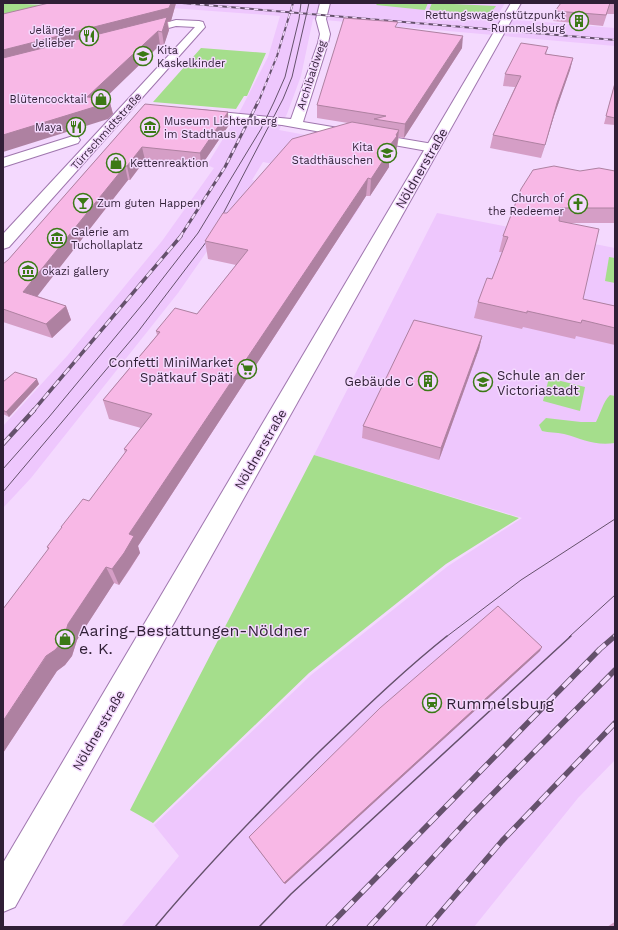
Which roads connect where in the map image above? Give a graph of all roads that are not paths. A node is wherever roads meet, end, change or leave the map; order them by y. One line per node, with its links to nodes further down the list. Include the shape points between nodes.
1 (326, 3): 5 (street, Archibaldweg, via 321,18 325,34 323,43)
2 (516, 3): 7 (street, Nöldnerstraße)
3 (131, 35): 9 (street, Türrschmidtstraße, via 190,21 199,24 200,27 134,108)
4 (184, 113): 5 (street)
5 (287, 123): 7 (street)
6 (73, 140): 8 (street)
7 (433, 148): 10 (street, Nöldnerstraße)
8 (3, 163)
9 (3, 244)
10 (3, 895)

